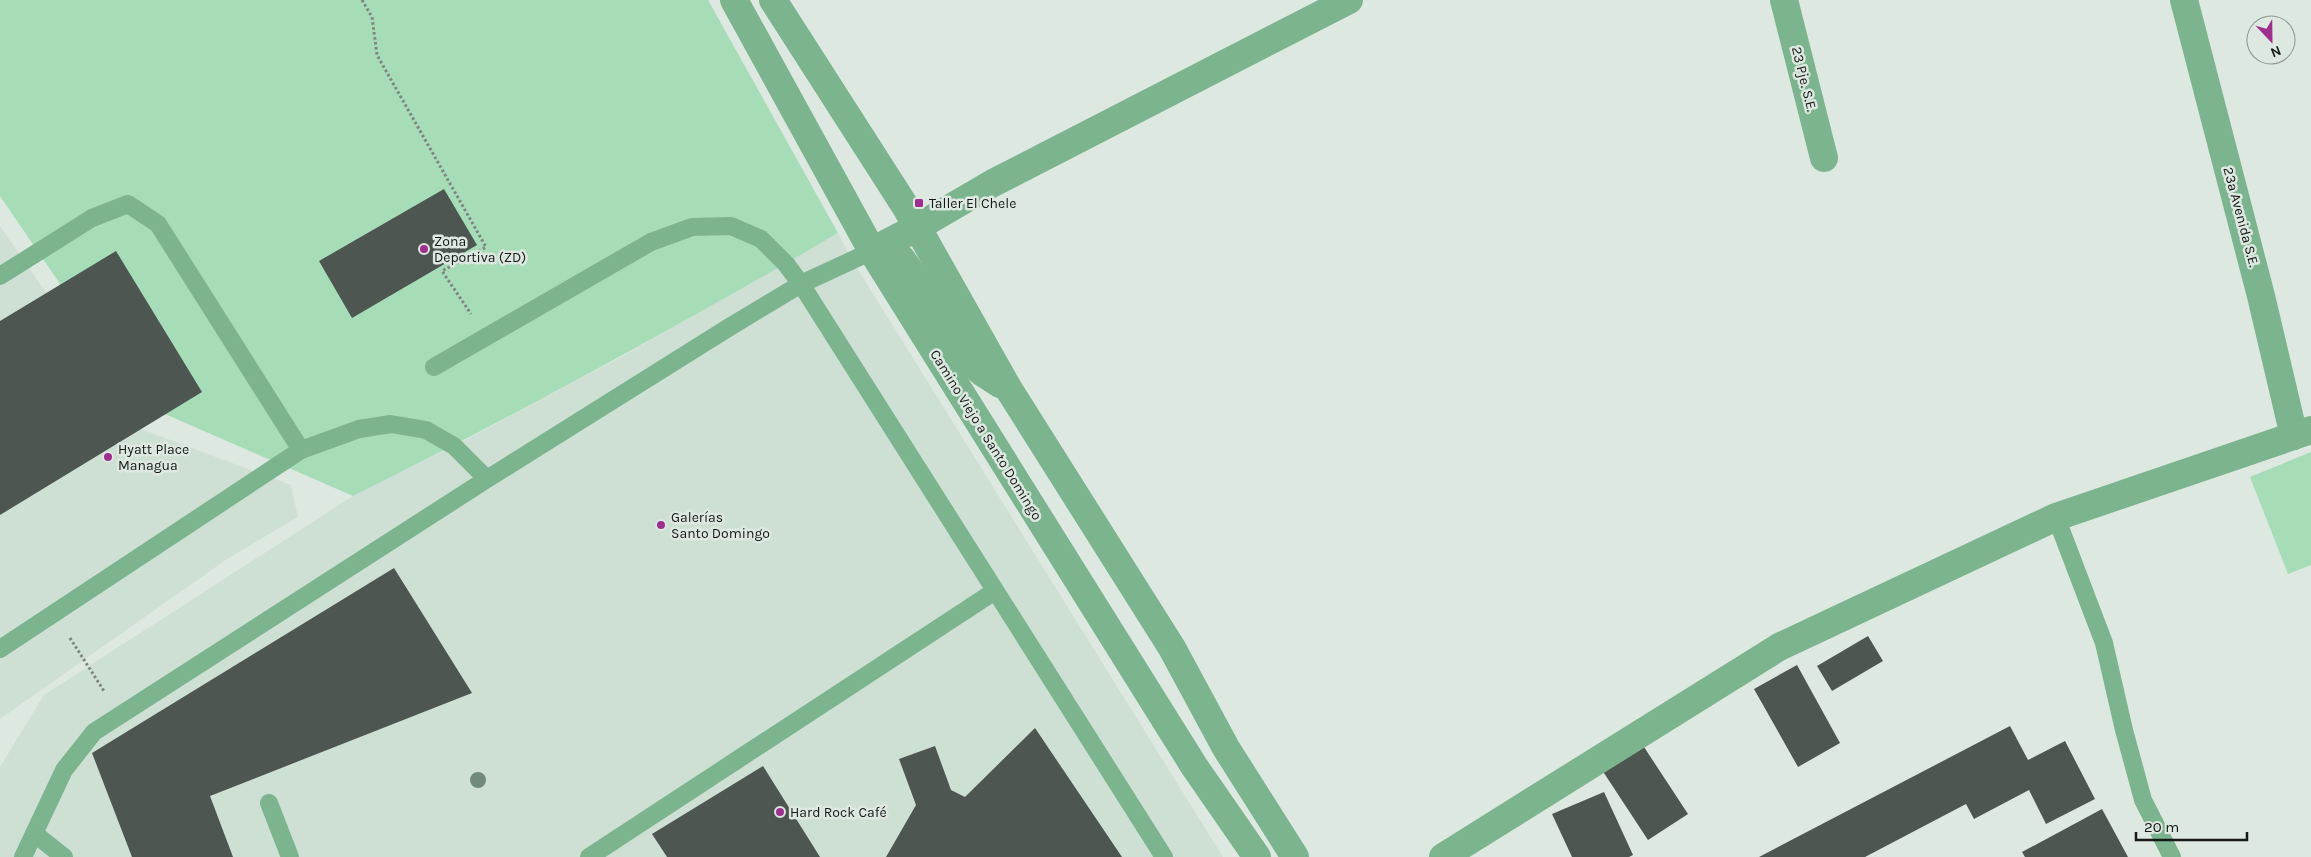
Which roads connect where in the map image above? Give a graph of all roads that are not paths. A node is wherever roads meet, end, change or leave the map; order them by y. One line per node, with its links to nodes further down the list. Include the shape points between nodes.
1 (734, 0): 8 (street, Camino Viejo a Santo Domingo)
2 (773, 0): 7 (street)
3 (1349, 0): 7 (street, via 993,183)
4 (1784, 0): 6 (street, 23 Pje. S.E.)
5 (2184, 0): 13 (street, 23a Avenida S.E., via 2261,296)
6 (1824, 158)
7 (916, 228): 8 (street); 12 (street)
8 (872, 251): 10 (lane); 12 (street, via 887,252 901,258 962,354 983,373); 26 (street, Camino Viejo a Santo Domingo, via 1194,766)
9 (0, 276): 14 (lane, via 92,218 128,204 158,224)
10 (801, 284): 11 (lane, via 761,239 731,226 692,227 651,242); 15 (lane); 17 (lane)
11 (434, 367)
12 (1008, 388): 27 (street, via 1172,648 1226,748)
13 (2302, 433): 16 (street)
14 (301, 450): 15 (lane, via 359,430 391,424 426,430 454,446); 18 (lane)
15 (487, 479): 20 (lane, via 94,732 64,770)
16 (2056, 517): 28 (street, via 1779,647); 29 (lane, via 2104,643 2143,800)
17 (995, 591): 24 (lane); 25 (lane)
18 (0, 649)
19 (269, 804): 23 (lane)
20 (35, 834): 21 (lane); 22 (lane)
21 (22, 857)
22 (64, 857)
23 (290, 857)
24 (589, 857)
25 (1164, 857)
26 (1257, 857)
27 (1295, 857)
28 (1443, 857)
29 (2172, 857)

